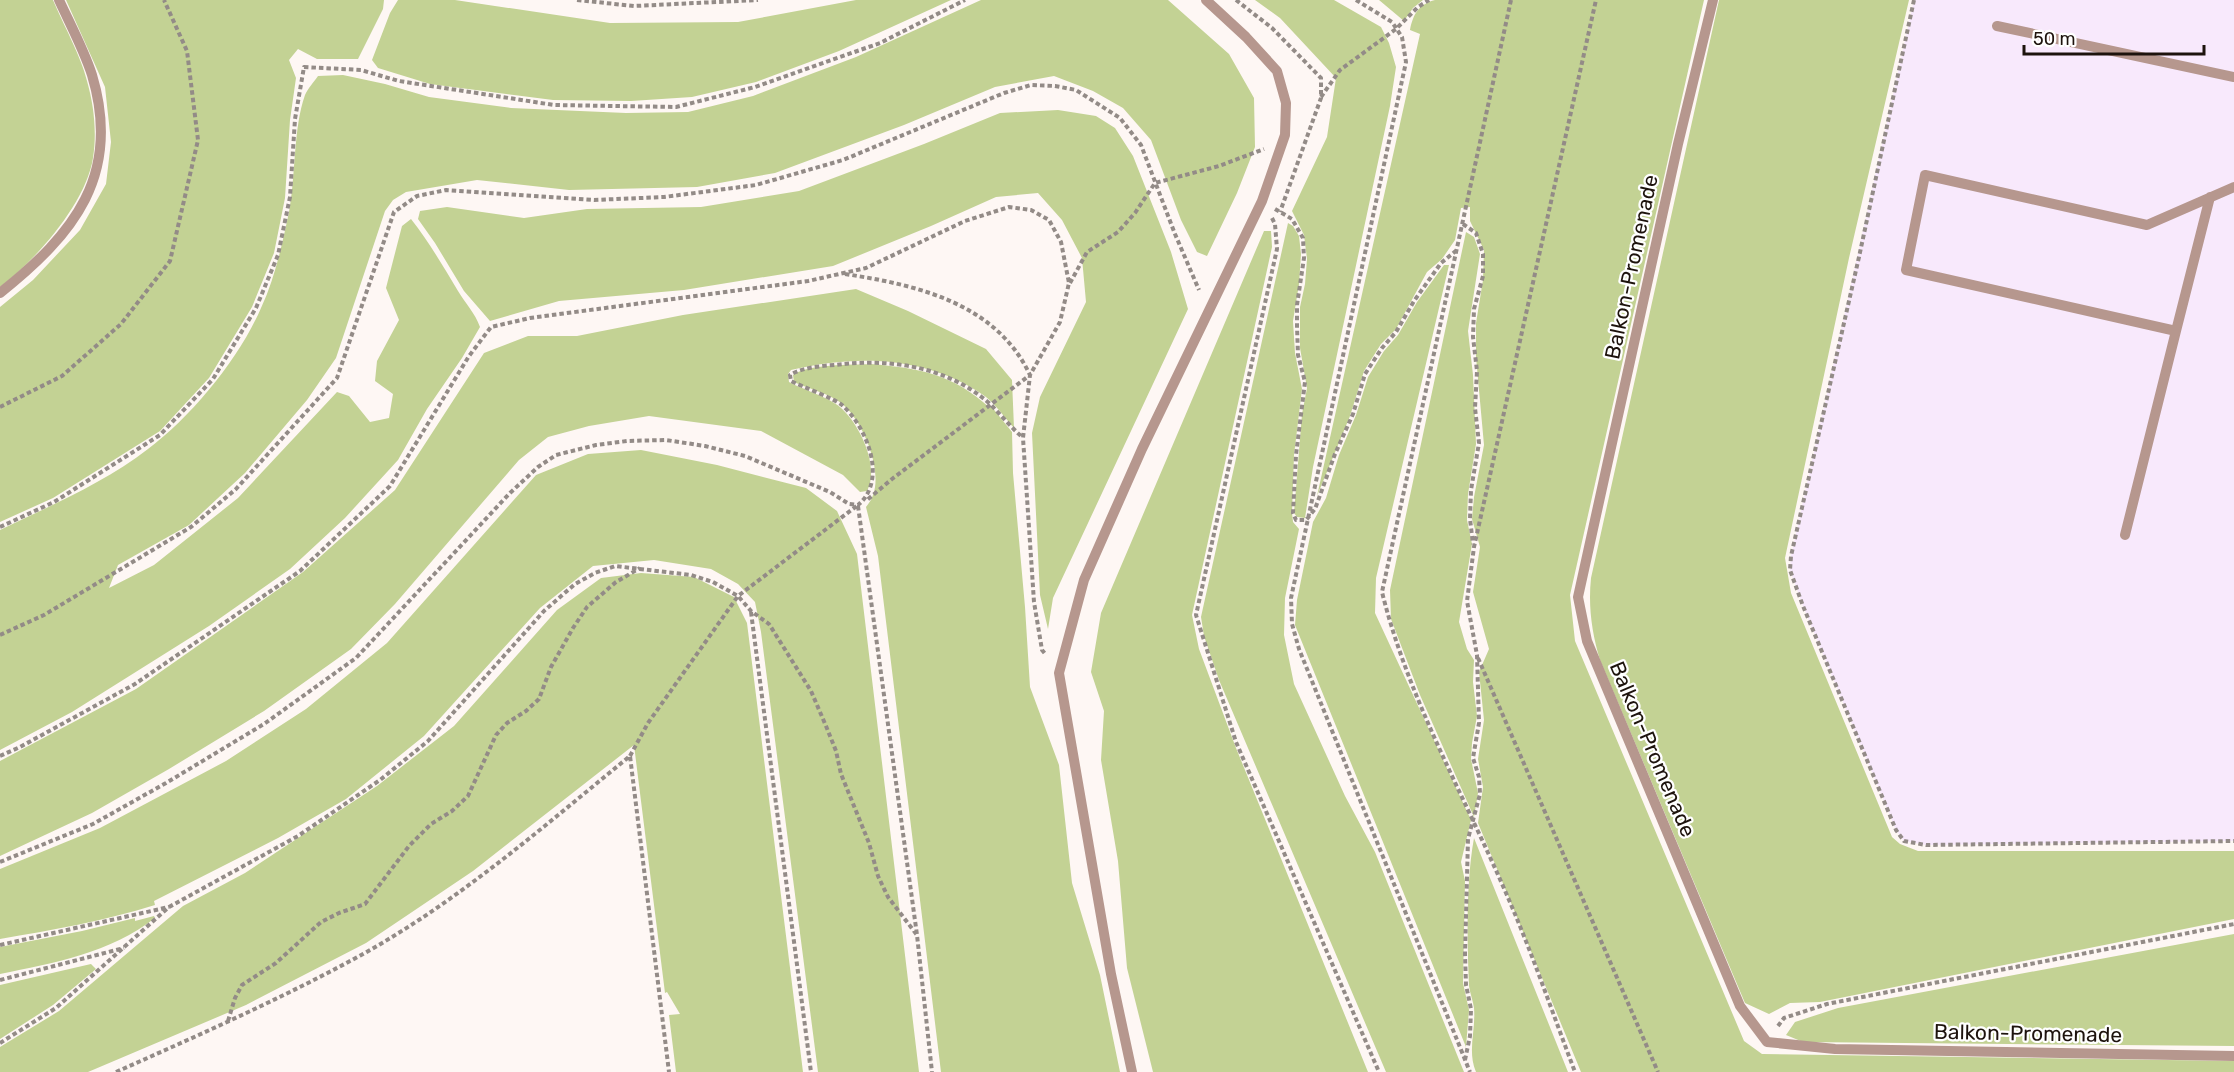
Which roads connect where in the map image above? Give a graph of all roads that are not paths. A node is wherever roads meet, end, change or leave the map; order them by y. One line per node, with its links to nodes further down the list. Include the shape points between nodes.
1 (59, 0): 8 (lane, via 91,73 99,103 101,149 94,182 80,211 34,266)
2 (1206, 0): 12 (lane, via 1277,71 1286,103 1285,135 1262,201 1142,448 1084,580 1059,673 1111,974)
3 (1713, 0): 11 (lane, Balkon-Promenade, via 1578,597 1587,641 1740,1006 1767,1042 1835,1049)
4 (1997, 26): 5 (lane)
5 (2234, 77)
6 (2234, 187): 7 (lane)
7 (2210, 197): 9 (lane); 9 (lane, via 2147,225 1925,175 1906,270)
8 (0, 293)
9 (2176, 331): 10 (lane)
10 (2125, 534)
11 (2234, 1056)
12 (1132, 1072)

